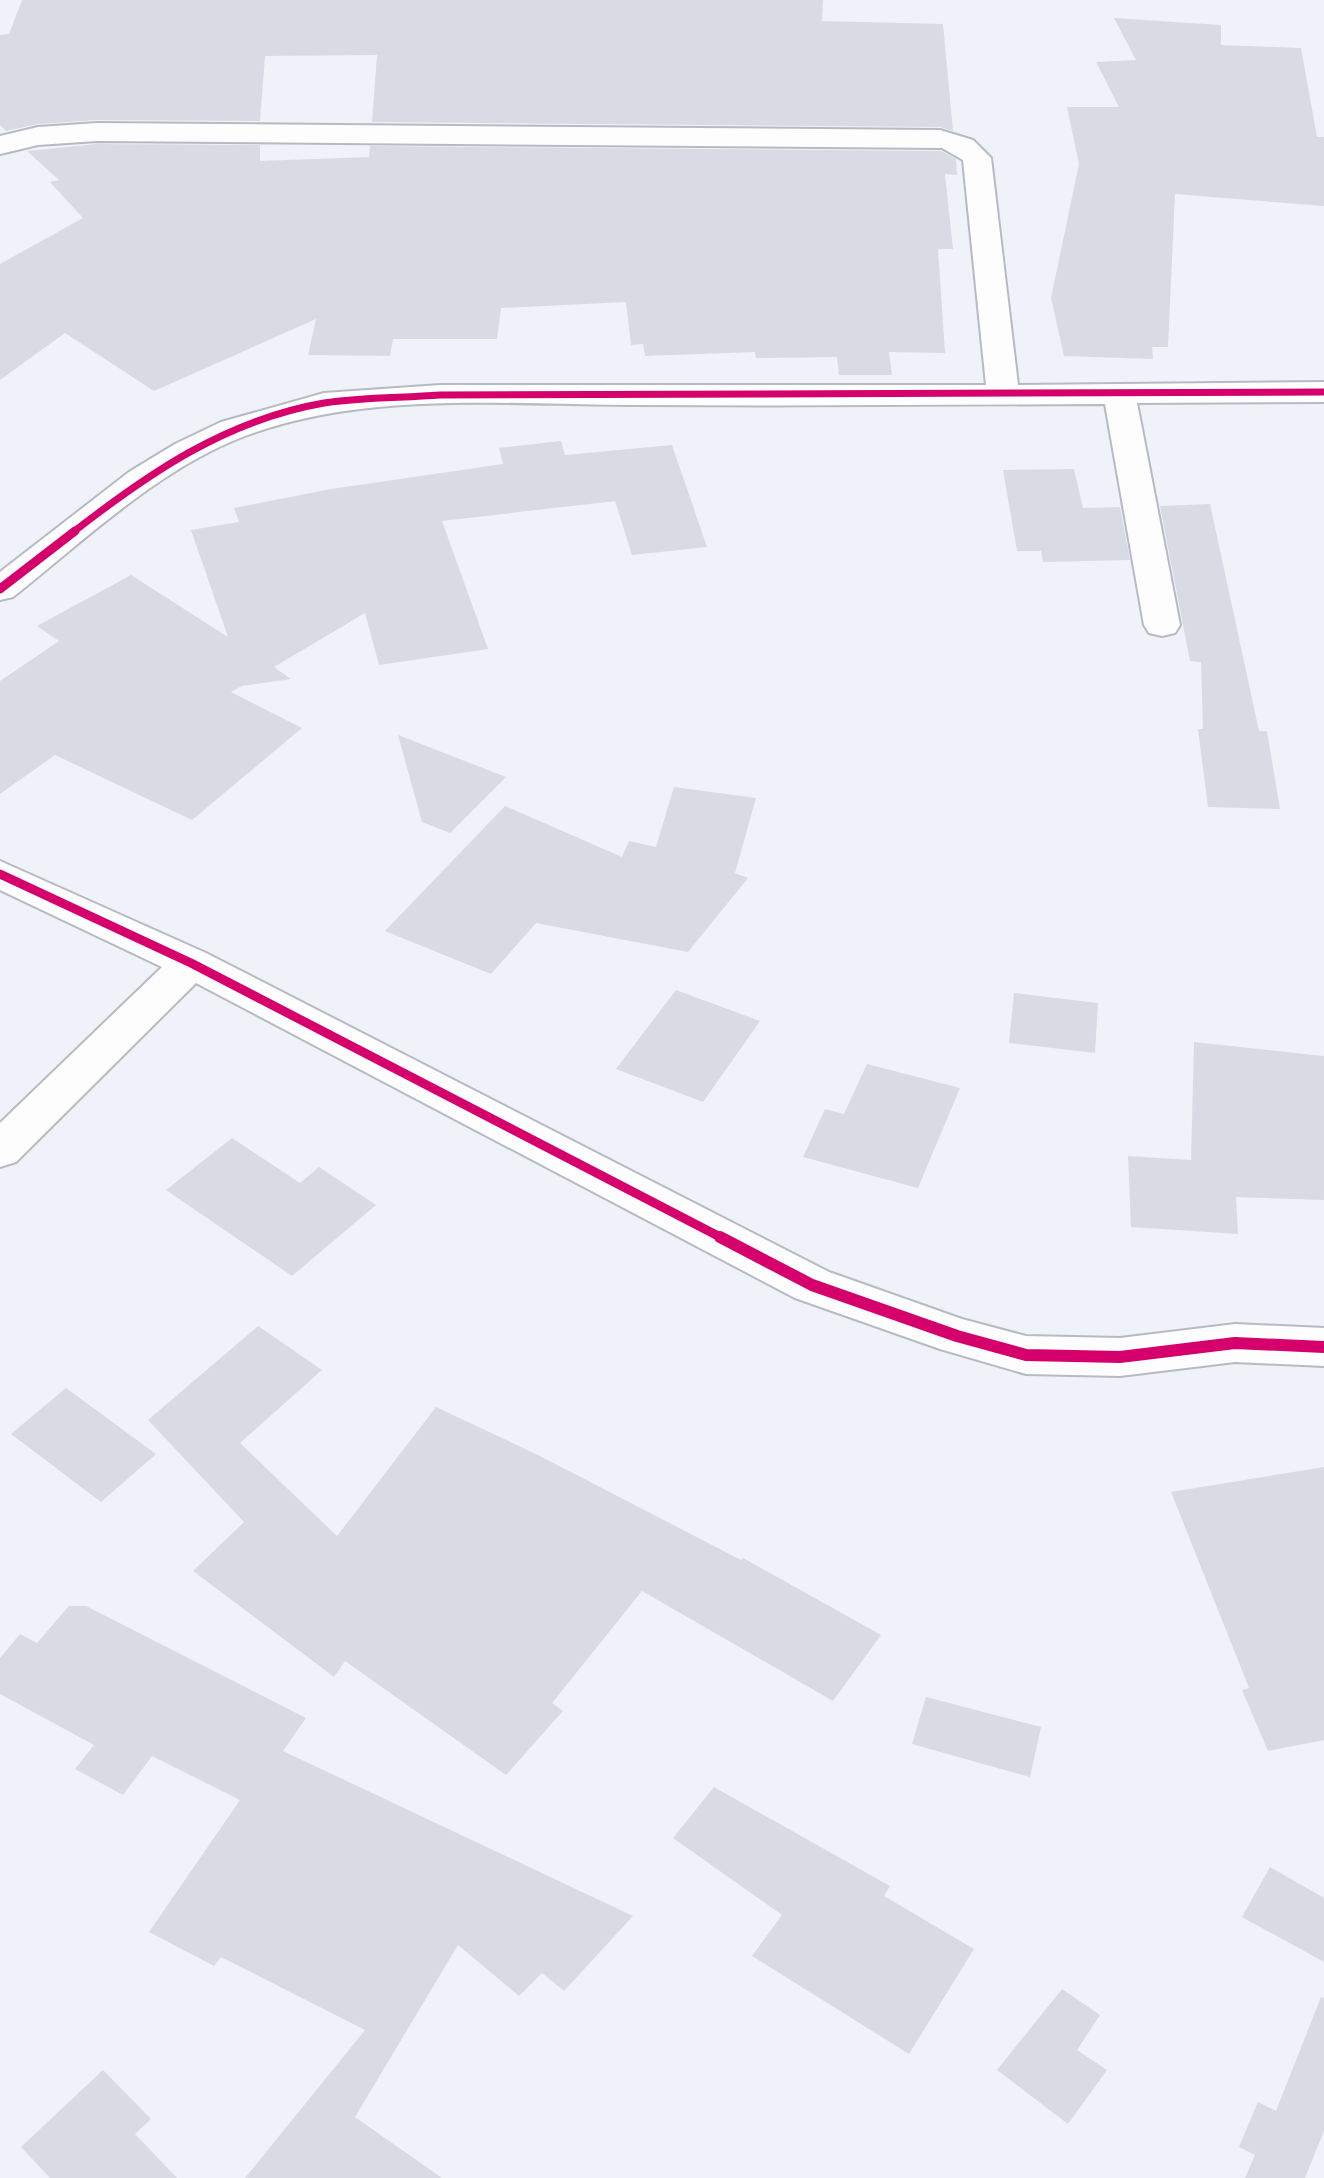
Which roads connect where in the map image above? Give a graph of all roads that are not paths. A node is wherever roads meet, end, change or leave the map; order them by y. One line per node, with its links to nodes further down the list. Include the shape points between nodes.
1 (0, 145): 4 (street, via 97,132 943,139 969,148 977,158)
2 (1324, 392): 3 (street)
3 (1119, 393): 4 (street); 6 (street)
4 (1003, 394): 5 (street, via 440,395 324,403 233,429 187,451 141,479)
5 (0, 589)
6 (1162, 625)
7 (0, 874): 8 (street)
8 (191, 963): 9 (street); 10 (street, via 812,1285 957,1336 1026,1355 1120,1357 1235,1343)
9 (0, 1150)
10 (1324, 1347)

